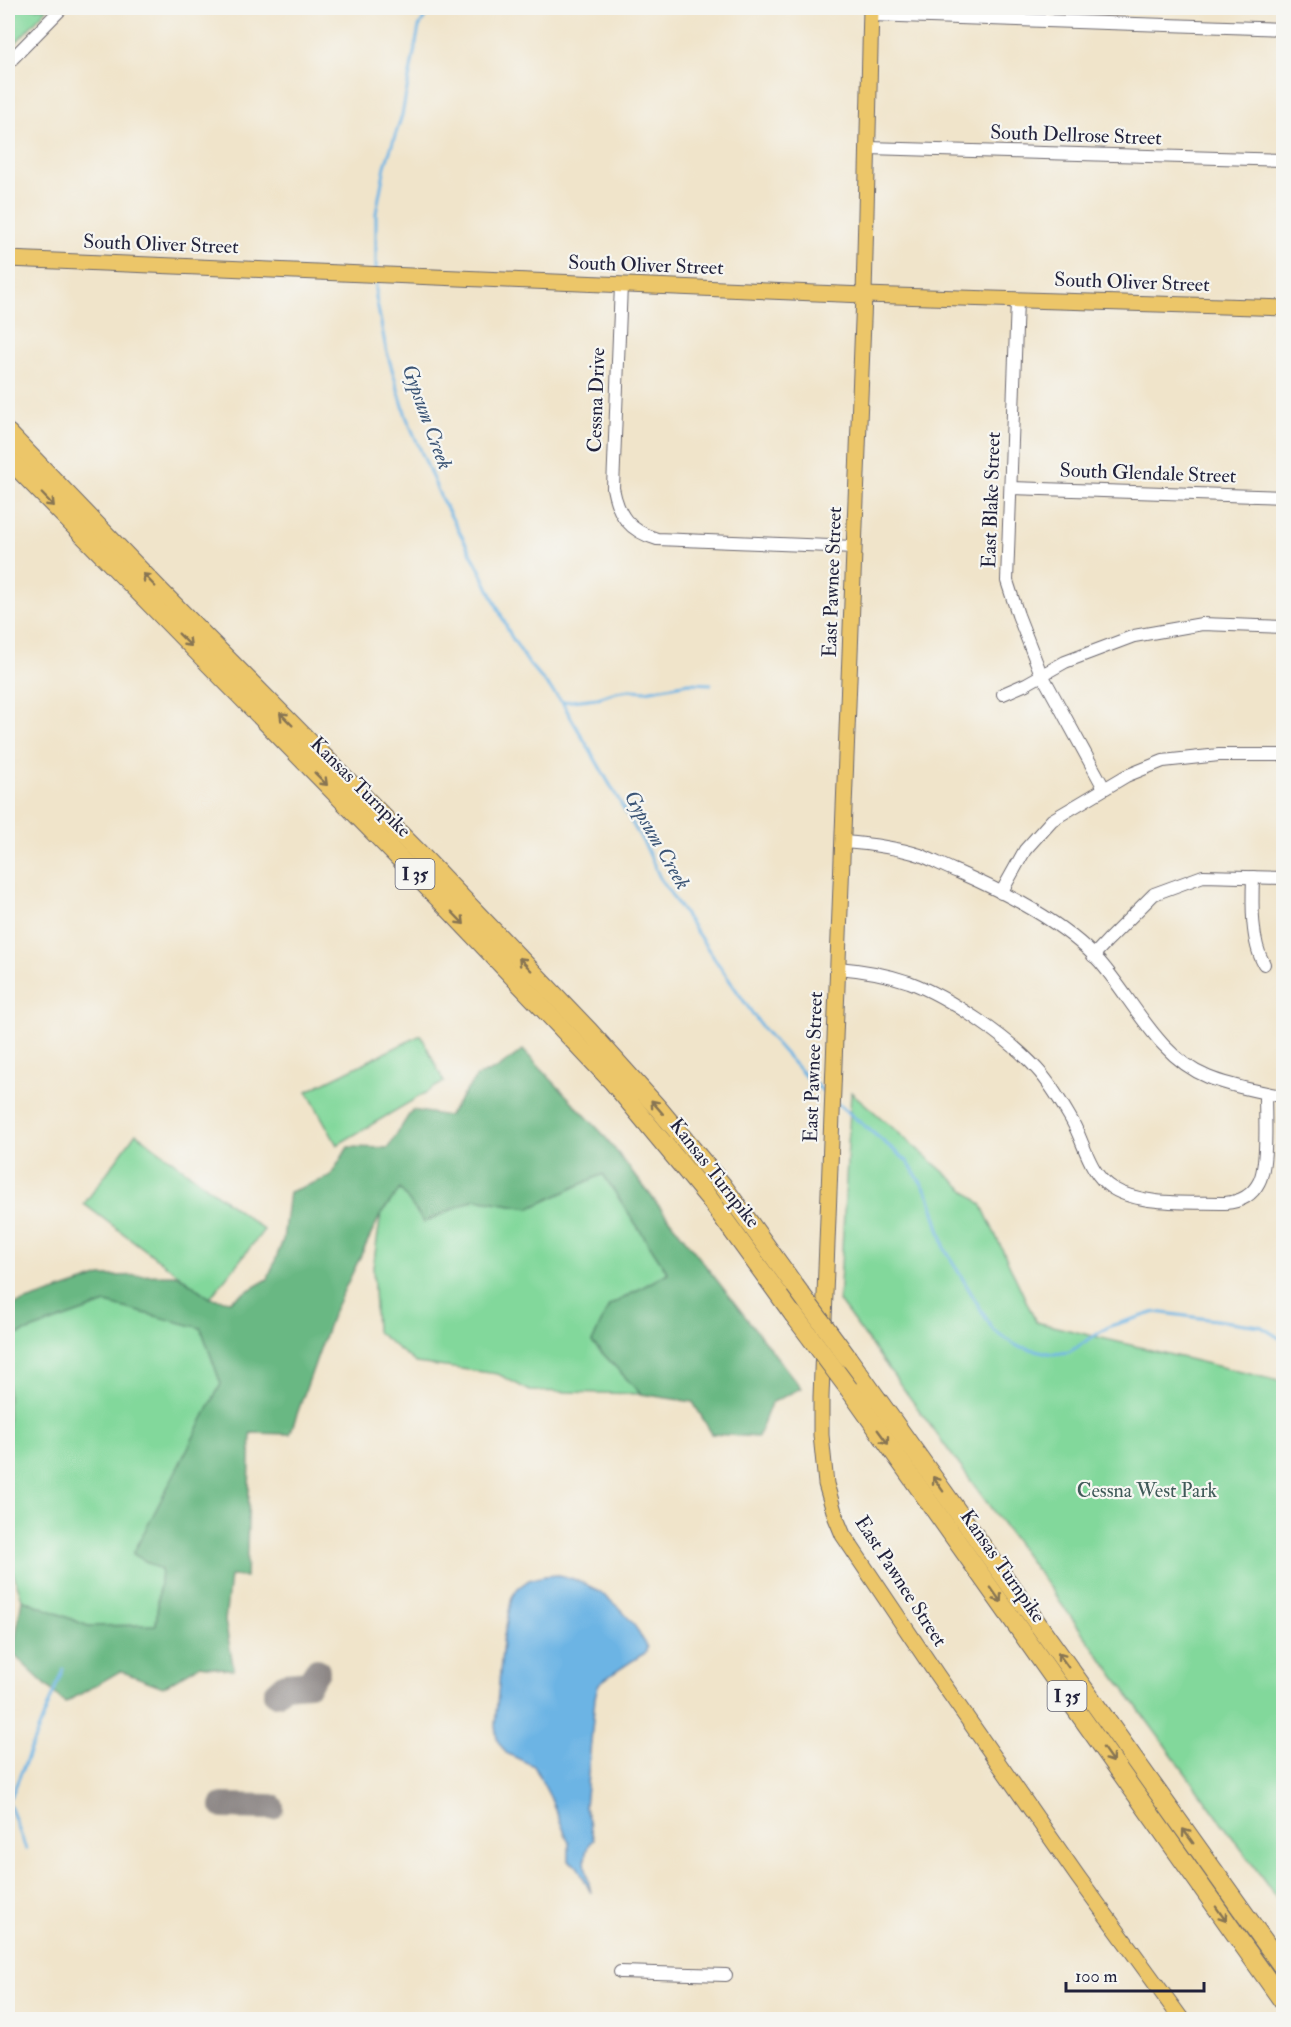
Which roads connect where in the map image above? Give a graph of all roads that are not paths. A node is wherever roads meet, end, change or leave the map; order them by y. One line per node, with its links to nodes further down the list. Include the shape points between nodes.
1 (62, 8): 4 (street)
2 (871, 11): 3 (street); 5 (main road, East Pawnee Street)
3 (1284, 29)
4 (8, 63)
5 (868, 148): 6 (street, South Dellrose Street); 9 (main road, East Pawnee Street)
6 (1284, 160)
7 (8, 259): 8 (main road, South Oliver Street)
8 (621, 285): 9 (main road, South Oliver Street); 16 (street, Cessna Drive, via 613,488 616,506 631,525 645,536 657,539)
9 (864, 295): 10 (main road, South Oliver Street); 16 (main road, East Pawnee Street)
10 (1017, 300): 11 (main road, South Oliver Street); 14 (street, East Blake Street)
11 (1284, 308)
12 (8, 433): 31 (highway, Kansas Turnpike / I 35, one-way to 12, bridge, via 723,1186 589,1031)
13 (8, 458): 34 (highway, Kansas Turnpike / I 35, one-way to 34, bridge, via 440,899 612,1081 708,1197 849,1389)
14 (1011, 488): 15 (street, South Glendale Street); 18 (street, East Blake Street, via 1007,581)
15 (1284, 497)
16 (855, 547): 22 (main road, East Pawnee Street)
17 (1284, 627): 18 (street, via 1202,624 1134,636)
18 (1042, 675): 19 (street); 21 (street, East Blake Street)
19 (1004, 694)
20 (1284, 755): 21 (street, via 1219,755 1163,761)
21 (1104, 789): 25 (street, via 1052,820 1025,850)
22 (844, 842): 25 (street, via 877,844 920,855); 28 (main road, East Pawnee Street)
23 (1253, 878): 24 (street); 26 (street, via 1203,876 1154,894); 27 (street, via 1257,953)
24 (1284, 878)
25 (1001, 893): 26 (street, via 1065,932)
26 (1094, 957): 29 (street, via 1167,1048 1184,1063 1208,1077)
27 (1264, 964)
28 (838, 968): 29 (street, via 867,970 910,983 983,1024 1019,1051 1055,1093 1098,1175 1111,1188 1142,1200 1225,1203 1238,1202 1251,1193 1260,1182 1263,1167); 35 (main road, East Pawnee Street, via 821,1435 826,1484 836,1518 884,1599)
29 (1265, 1093): 30 (street)
30 (1284, 1097)
31 (1284, 1969)
32 (620, 1972): 33 (street)
33 (726, 1975)
34 (1284, 2003)
35 (1182, 2019)

